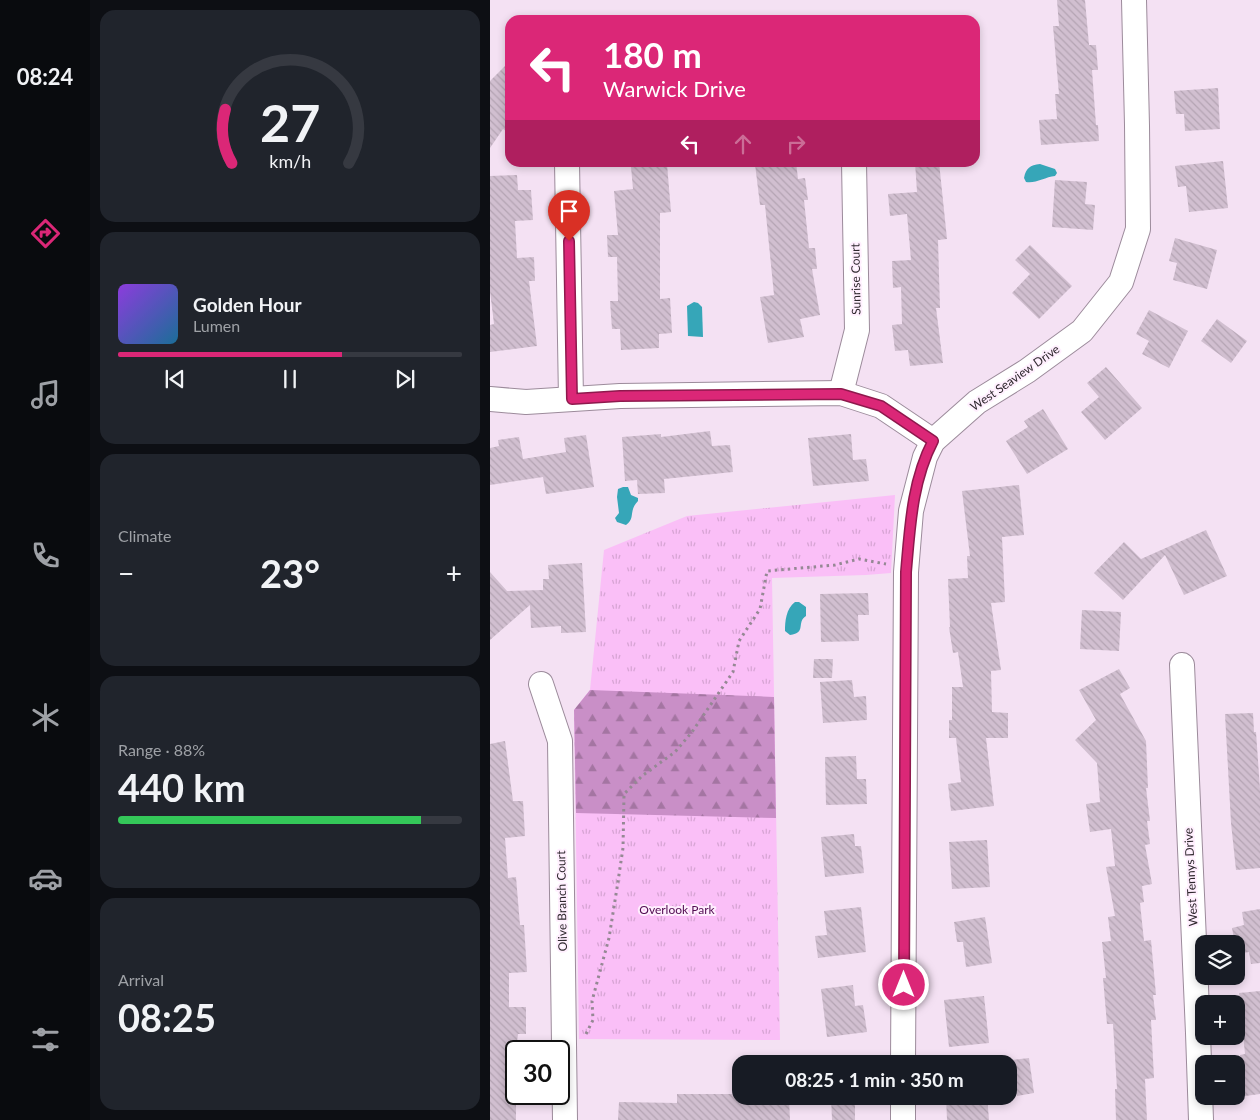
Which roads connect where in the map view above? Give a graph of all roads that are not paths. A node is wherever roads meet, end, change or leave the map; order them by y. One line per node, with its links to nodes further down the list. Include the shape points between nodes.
1 (1134, 0): 7 (street, West Seaview Drive, via 1138,229 1121,282 1082,331 977,402)
2 (567, 167): 6 (street)
3 (854, 167): 4 (street, Sunrise Court, via 857,330)
4 (841, 394): 6 (street); 7 (street, via 881,406)
5 (490, 399): 6 (street, via 526,402)
6 (572, 399)
7 (933, 441): 10 (street, West Seaview Drive, via 925,457 911,511 907,566)
8 (1182, 665): 14 (street, West Tennys Drive)
9 (541, 684): 12 (street, Olive Branch Court, via 560,741)
10 (903, 1055)
11 (903, 1105): 13 (street)
12 (565, 1120)
13 (903, 1120)
14 (1201, 1120)

